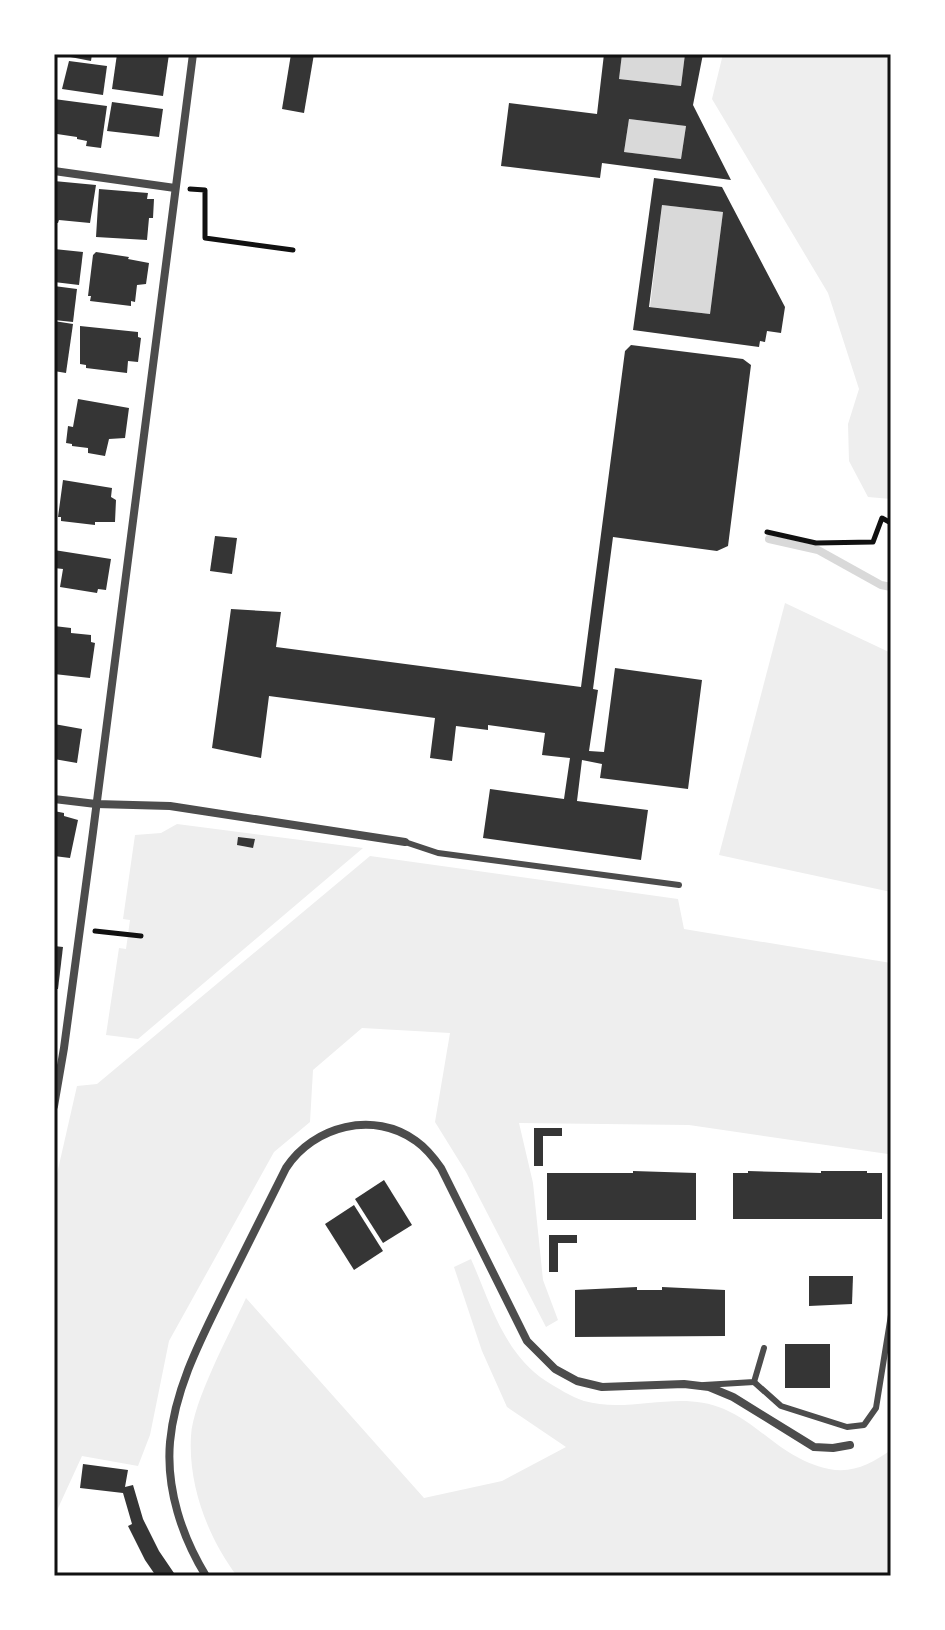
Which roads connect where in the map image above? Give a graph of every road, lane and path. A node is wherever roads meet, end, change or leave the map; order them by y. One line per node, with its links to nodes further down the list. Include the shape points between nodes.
1 (193, 54): 3 (street)
2 (54, 171): 3 (street)
3 (175, 188): 9 (street)
4 (204, 199): 5 (path, via 205,238)
5 (293, 250)
6 (891, 523): 7 (path, via 882,518 873,542 816,543)
7 (767, 532)
8 (54, 799): 9 (street)
9 (96, 804): 10 (street, via 170,806); 14 (street)
10 (405, 842): 11 (lane, via 438,853)
11 (679, 885)
12 (95, 931): 13 (path)
13 (141, 936)
14 (54, 1106)
15 (891, 1315): 17 (lane, via 876,1408 864,1425 847,1427 781,1406)
16 (764, 1348): 17 (lane)
17 (754, 1382): 18 (lane)
18 (697, 1385): 19 (street, via 733,1397 814,1447); 20 (street, via 602,1387 555,1369 527,1341 430,1154 416,1140 381,1126 329,1131 302,1148 286,1168 198,1345 178,1400 170,1441 171,1475 184,1534)
19 (850, 1445)
20 (206, 1576)

